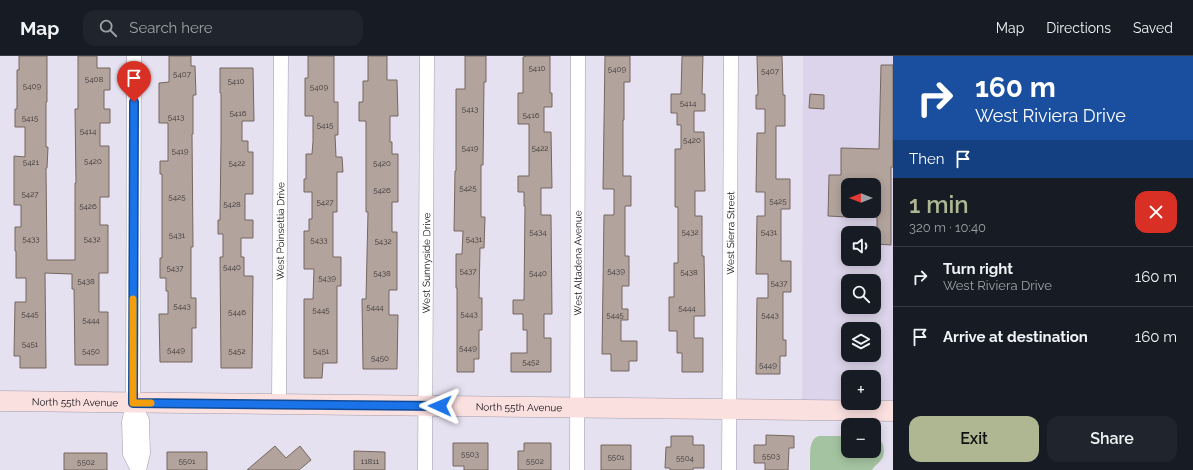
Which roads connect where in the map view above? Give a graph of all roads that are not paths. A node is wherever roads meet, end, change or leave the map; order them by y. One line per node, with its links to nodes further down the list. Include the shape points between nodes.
1 (134, 56): 7 (street)
2 (281, 56): 8 (street, West Poinsettia Drive)
3 (427, 56): 9 (street, West Sunnyside Drive)
4 (578, 56): 10 (street, West Altadena Avenue)
5 (731, 56): 11 (street, West Sierra Street)
6 (0, 402): 7 (street, North 55th Avenue)
7 (133, 403): 8 (street, North 55th Avenue); 13 (street, via 142,420 143,453)
8 (279, 405): 9 (street, North 55th Avenue)
9 (425, 406): 10 (street, North 55th Avenue); 14 (street, West Sunnyside Drive)
10 (577, 408): 11 (street, North 55th Avenue); 15 (street, West Altadena Avenue)
11 (730, 409): 12 (street, North 55th Avenue); 16 (street, West Sierra Street)
12 (893, 411)
13 (138, 470)
14 (425, 470)
15 (577, 470)
16 (729, 470)

